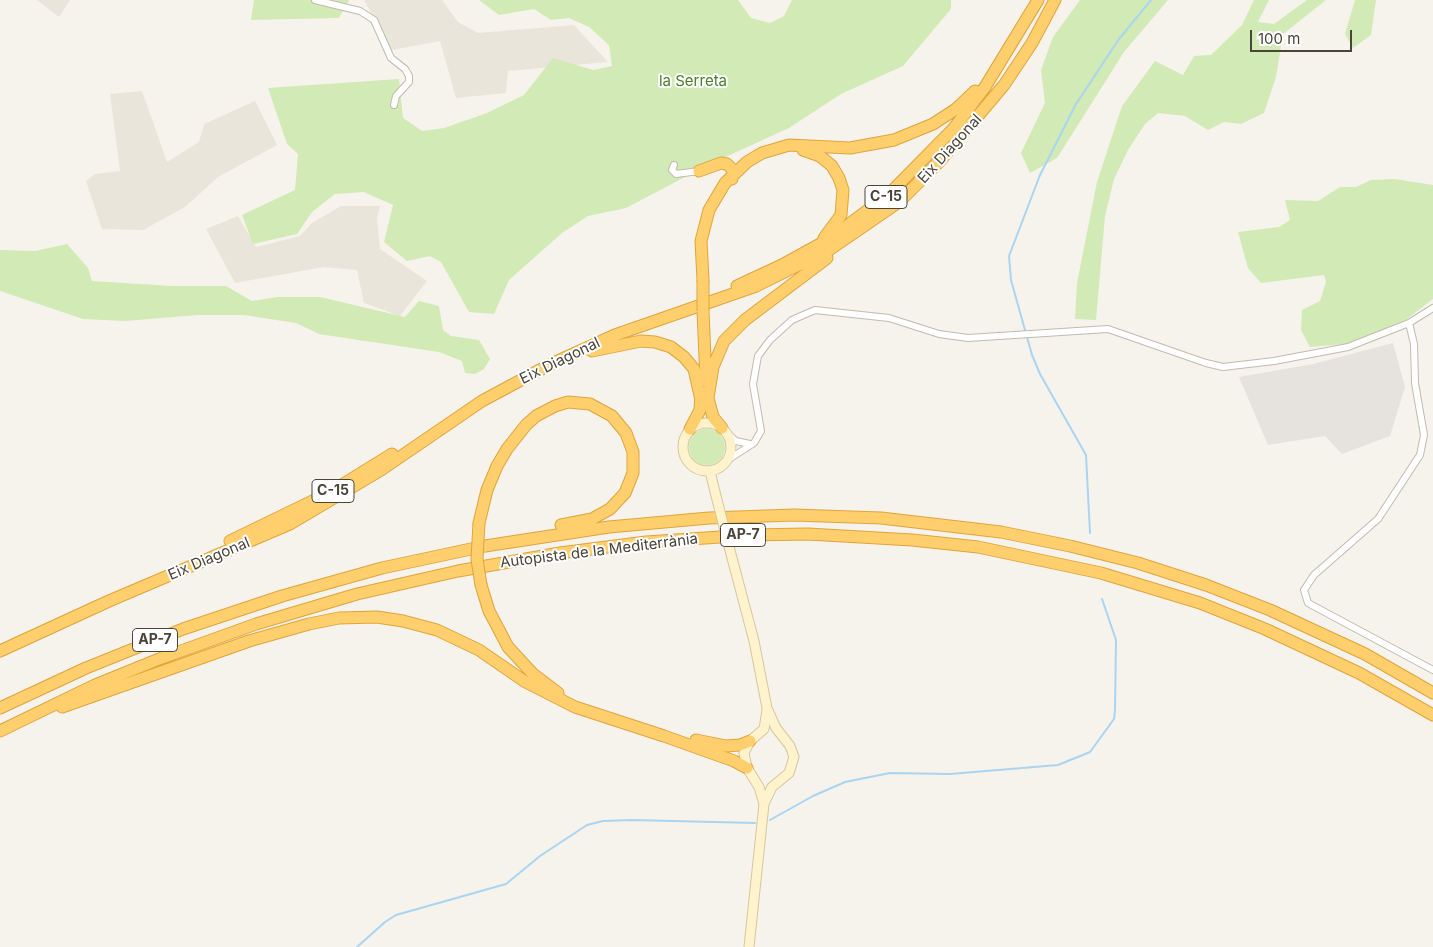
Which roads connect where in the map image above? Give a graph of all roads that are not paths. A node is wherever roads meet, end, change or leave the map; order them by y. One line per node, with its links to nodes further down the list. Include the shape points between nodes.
1 (315, 0): 5 (street, via 360,11 374,20 391,58 409,76 409,82 396,96)
2 (1038, 0): 4 (highway, Eix Diagonal / C-15)
3 (1055, 0): 11 (highway, Eix Diagonal / C-15, via 1004,86 956,143)
4 (1012, 45): 6 (highway, via 987,79 965,101 920,131 865,146 789,145); 13 (highway, Eix Diagonal / C-15, via 986,87 954,128 895,189 846,229)
5 (394, 105)
6 (762, 153): 7 (highway); 10 (highway)
7 (721, 163): 9 (highway); 10 (highway, via 730,165)
8 (674, 165): 9 (street, via 672,170 676,174)
9 (699, 172): 12 (highway, via 712,172 718,182 710,200)
10 (734, 173): 12 (highway)
11 (899, 202): 16 (highway, Eix Diagonal / C-15, via 829,250 785,274 608,338); 17 (highway, via 737,326 724,341 716,358)
12 (708, 221): 13 (highway, via 737,181 763,159 794,150 806,150 820,156 832,166 841,184 844,196 841,215 826,236); 17 (highway, bridge, via 701,249)
13 (782, 265): 24 (highway, Eix Diagonal / C-15, via 741,284 599,336 525,369 329,493 262,528)
14 (1433, 308): 15 (street)
15 (1409, 323): 20 (street, via 1348,347 1274,362 1223,367 1108,329 952,337 889,318 823,309 806,312 777,333 758,356 753,384 762,428); 26 (street, via 1424,435 1420,455 1378,519 1314,575 1304,590 1308,603)
16 (549, 365): 17 (highway, via 622,343 662,343 677,350 690,363); 25 (highway, Eix Diagonal / C-15, via 482,401 382,470 290,524)
17 (705, 399): 18 (highway); 19 (highway, via 713,417)
18 (690, 429): 19 (street, via 710,423); 22 (street, via 683,445 686,458 694,467)
19 (726, 431): 20 (street, via 740,443); 21 (street, via 732,447)
20 (754, 443): 21 (street)
21 (729, 459): 22 (street)
22 (710, 471): 29 (street, bridge, via 763,679)
23 (315, 586): 27 (highway, Autopista de la Mediterrània / AP-7, via 485,546 656,522 794,515 933,522 1062,544 1189,579 1302,624 1365,654); 28 (highway, Autopista de la Mediterrània / AP-7, via 151,641); 34 (highway, bridge, via 399,557 489,538 582,522 602,515 625,493 633,473 633,452 626,433 612,416 590,404 568,402 546,410 526,425 507,449 487,490 479,523 477,559 489,611 508,647 525,667 553,690 581,705 708,744 732,746)
24 (0, 644)
25 (0, 652)
26 (1433, 670)
27 (1433, 693)
28 (0, 708)
29 (767, 708): 33 (street); 34 (street, via 765,726)
30 (46, 709): 31 (highway, Autopista de la Mediterrània / AP-7, via 95,685 192,646 290,613 407,582 518,560 629,544 724,536 808,534 895,538 978,547 1134,582 1200,603 1281,635 1360,673); 32 (highway, Autopista de la Mediterrània / AP-7); 35 (highway, via 67,706 249,641 310,624 339,618 377,617 444,632 479,650 550,696 734,761)
31 (1433, 715)
32 (0, 730)
33 (782, 737): 34 (street, via 769,734); 36 (street, via 794,757 792,769)
34 (754, 738): 35 (street, via 744,753)
35 (750, 772): 36 (street, via 767,783); 37 (street)
36 (779, 781): 37 (street, via 768,792)
37 (764, 804): 38 (street)
38 (749, 947)

